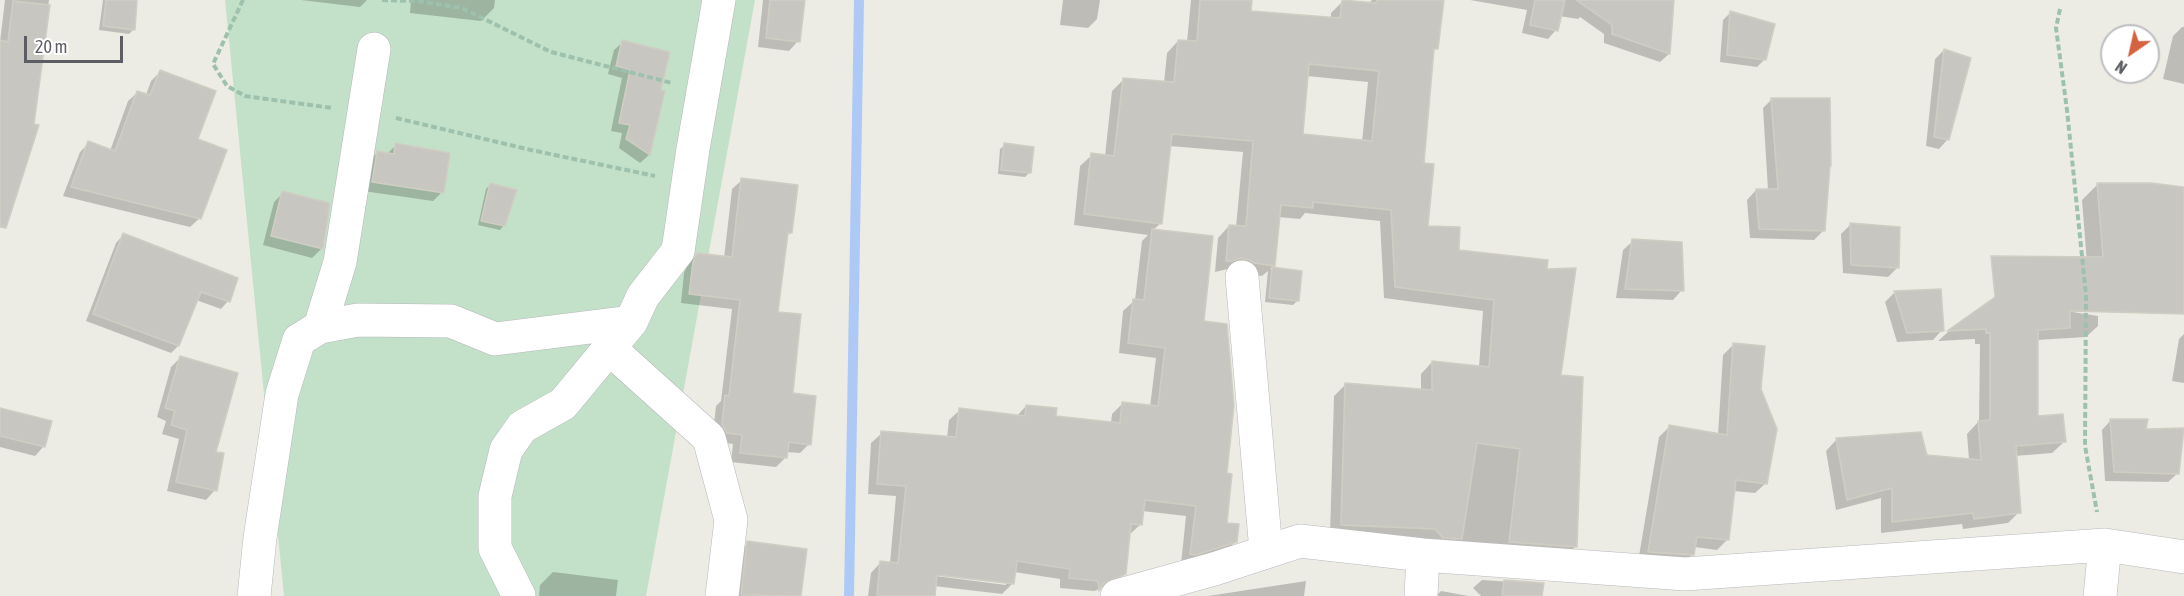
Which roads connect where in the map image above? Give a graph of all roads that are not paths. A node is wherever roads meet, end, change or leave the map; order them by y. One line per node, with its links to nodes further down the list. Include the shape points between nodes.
1 (718, 0): 4 (street, via 678,251 643,296)
2 (374, 49): 5 (street, via 340,262)
3 (1242, 277): 8 (street)
4 (631, 322): 5 (street, via 495,339 451,321 358,320); 6 (street)
5 (320, 327): 12 (street, via 299,340 282,394)
6 (609, 348): 13 (street, via 562,404 522,427 506,450 495,496 495,548); 14 (street, via 709,438 731,520)
7 (2105, 546): 10 (street); 11 (street); 17 (street)
8 (1266, 551): 9 (street, via 1300,541); 15 (street)
9 (1423, 555): 11 (street); 16 (street)
10 (2184, 557)
11 (1685, 585)
12 (254, 596)
13 (519, 596)
14 (722, 596)
15 (1117, 596)
16 (1421, 596)
17 (2100, 596)

